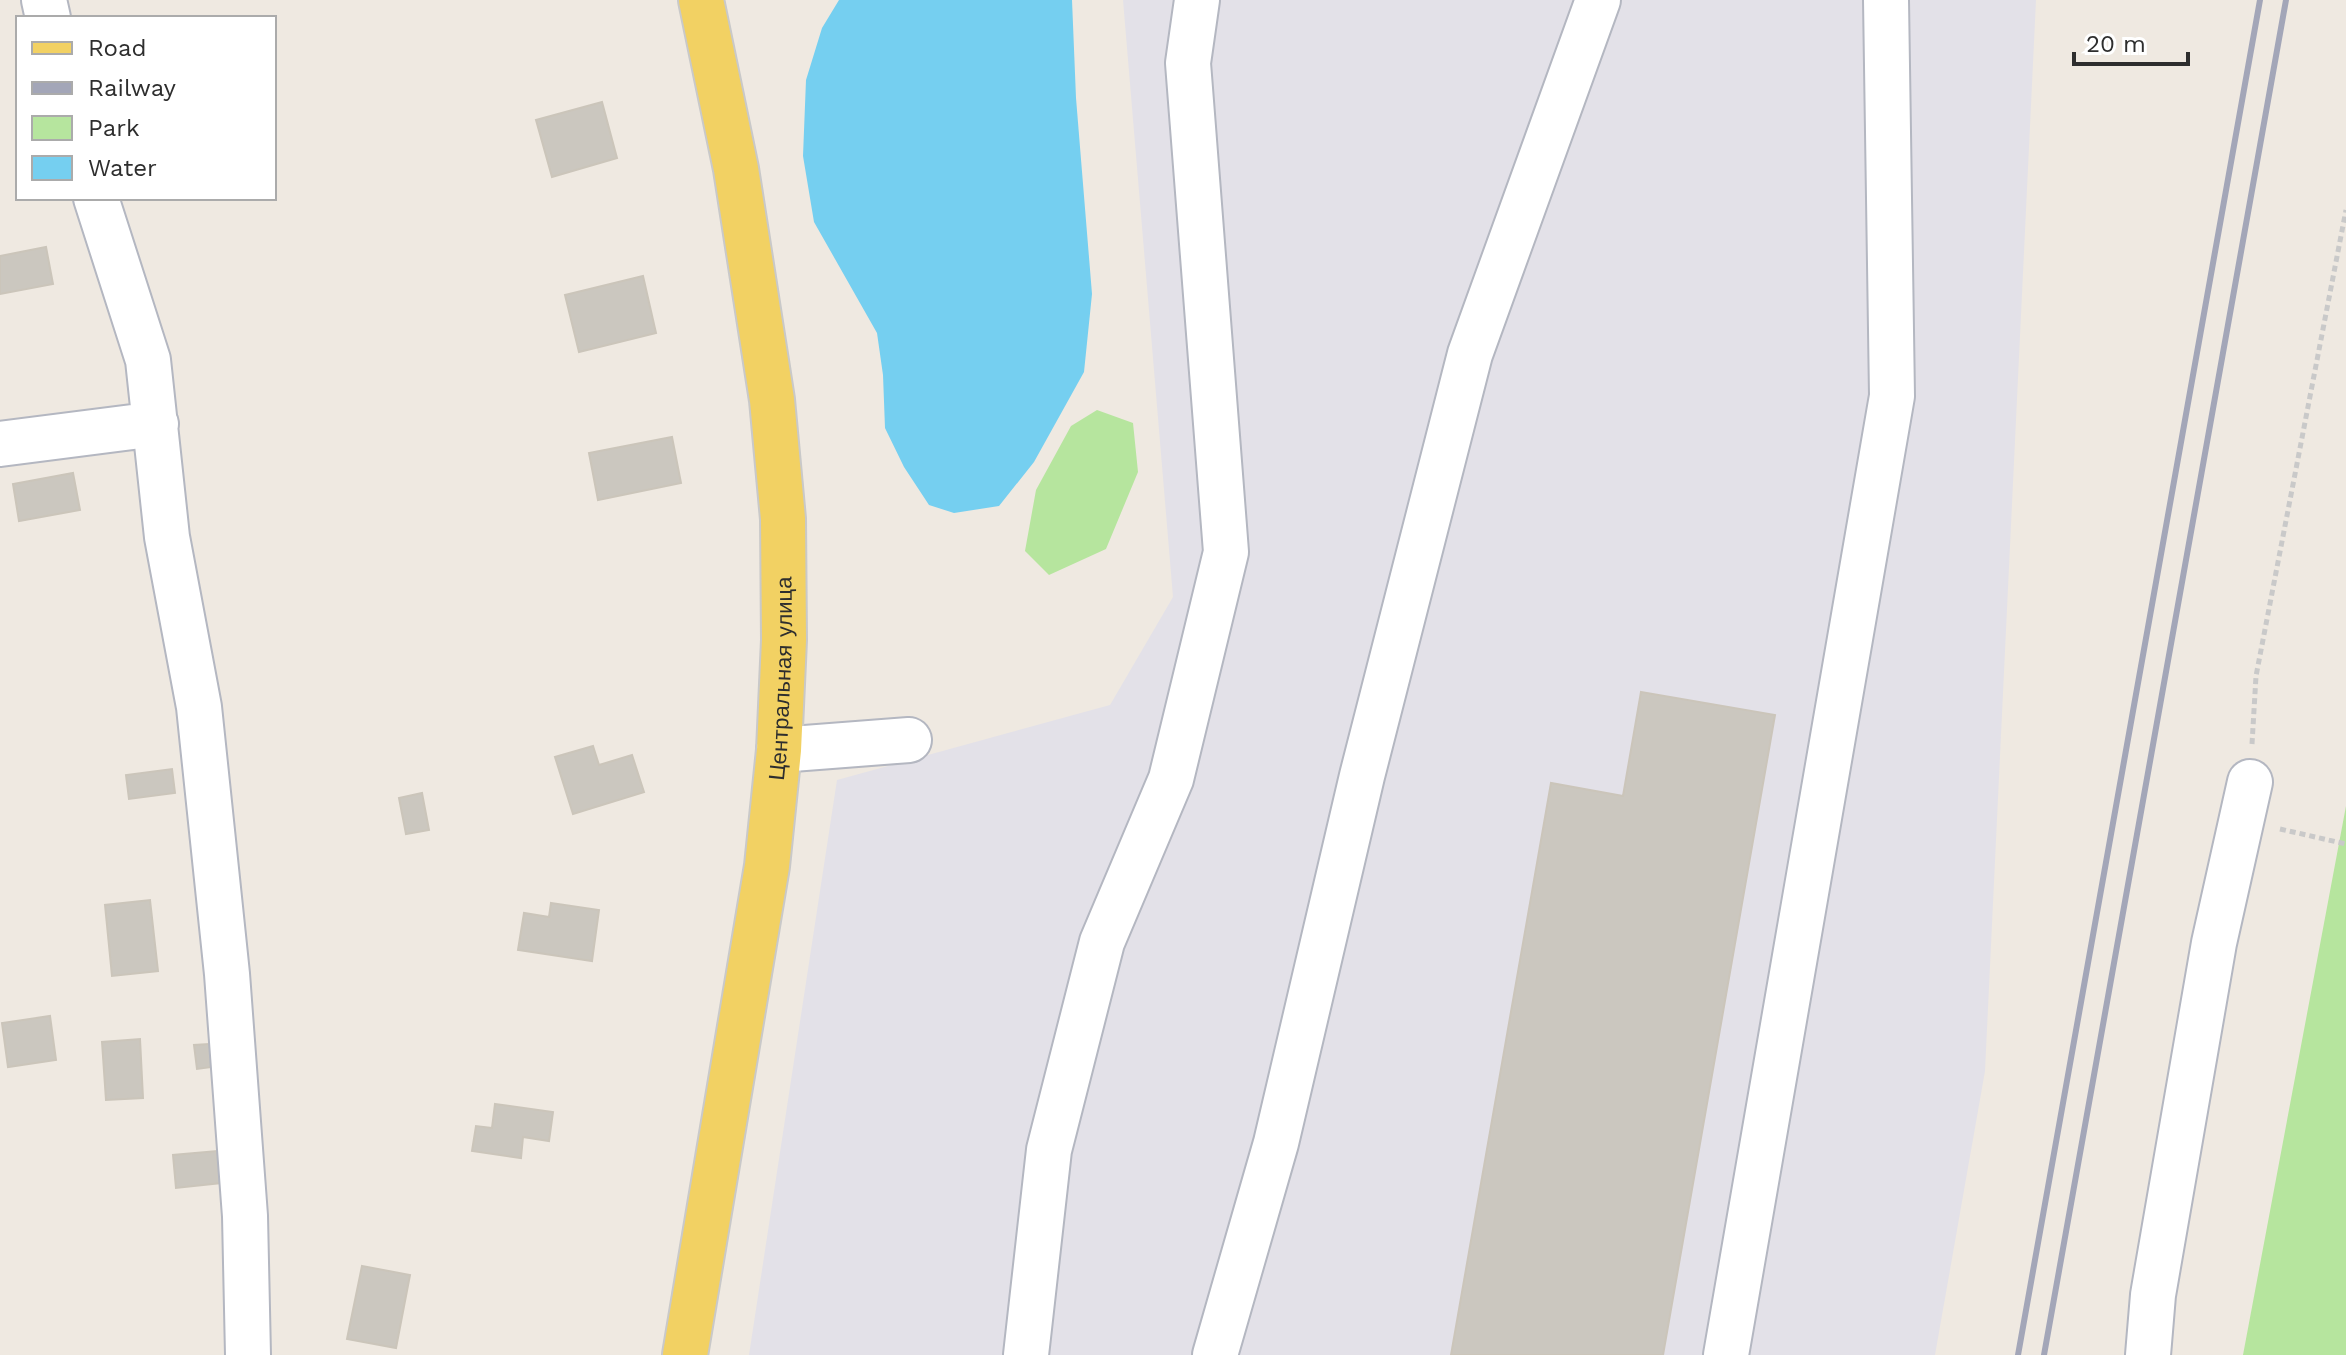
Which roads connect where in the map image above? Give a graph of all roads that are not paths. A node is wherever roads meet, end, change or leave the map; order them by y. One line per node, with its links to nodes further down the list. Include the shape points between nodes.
1 (701, 0): 9 (main road, Центральная улица, via 736,169 772,400 783,519)
2 (1197, 0): 13 (street, via 1188,63 1226,552 1171,779 1102,942 1049,1150)
3 (1598, 0): 14 (street, via 1470,354 1362,776 1276,1143)
4 (1886, 0): 15 (street, via 1892,396)
5 (97, 200): 6 (street, via 148,360)
6 (156, 424): 7 (street); 11 (street, via 167,537 199,707 227,974 245,1216)
7 (0, 444)
8 (909, 740): 9 (street)
9 (779, 750): 12 (main road, Центральная улица, via 767,866)
10 (2250, 782): 16 (street, via 2214,943 2153,1295)
11 (248, 1355)
12 (685, 1355)
13 (1026, 1355)
14 (1215, 1355)
15 (1726, 1355)
16 (2148, 1355)

